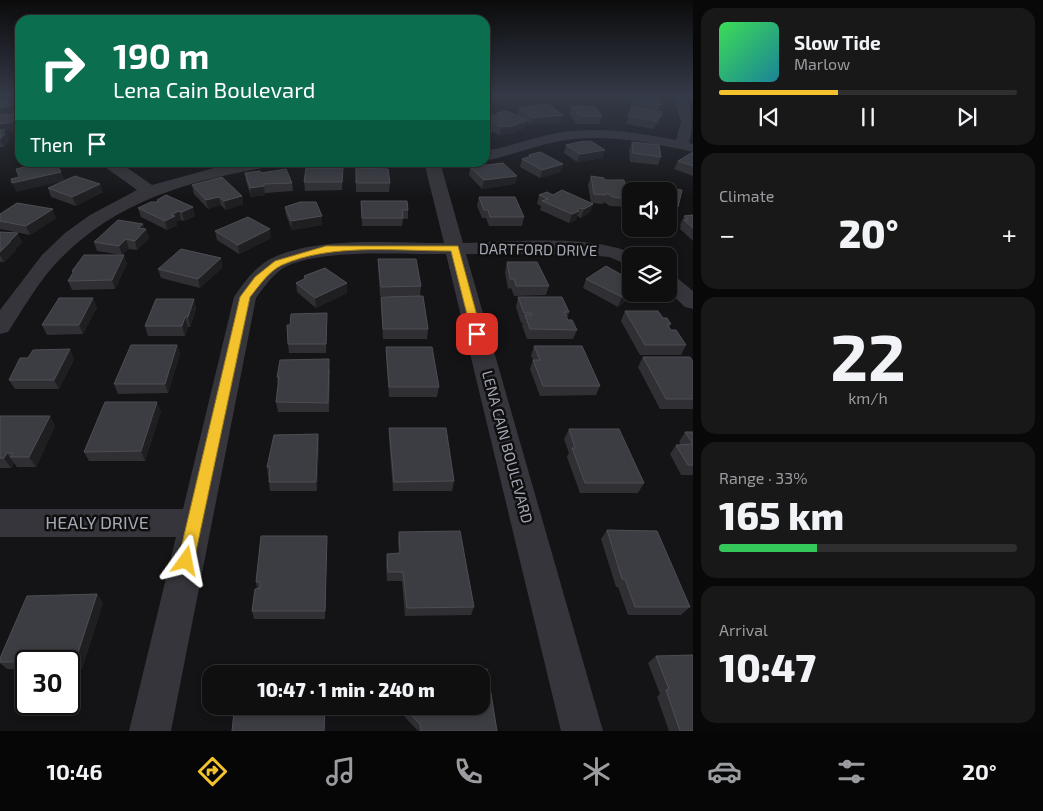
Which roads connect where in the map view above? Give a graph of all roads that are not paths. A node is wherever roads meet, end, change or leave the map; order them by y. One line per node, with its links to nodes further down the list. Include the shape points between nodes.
1 (688, 130): 2 (street)
2 (687, 146): 3 (street, via 600,134 570,135)
3 (490, 155)
4 (115, 167): 7 (street)
5 (237, 167): 7 (street)
6 (433, 167): 10 (street, LENA CAIN BOULEVARD)
7 (148, 190): 14 (street, via 100,216 71,237 48,260)
8 (635, 238): 9 (street)
9 (632, 247)
10 (454, 248): 11 (street, DARTFORD DRIVE, via 575,248); 16 (street, DARTFORD DRIVE, via 326,249 278,263 259,279 245,297); 18 (street, LENA CAIN BOULEVARD)
11 (622, 256)
12 (677, 288): 13 (street)
13 (693, 302)
14 (0, 327)
15 (0, 523): 16 (street, HEALY DRIVE)
16 (194, 523): 17 (street, DARTFORD DRIVE)
17 (150, 731)
18 (582, 731)

